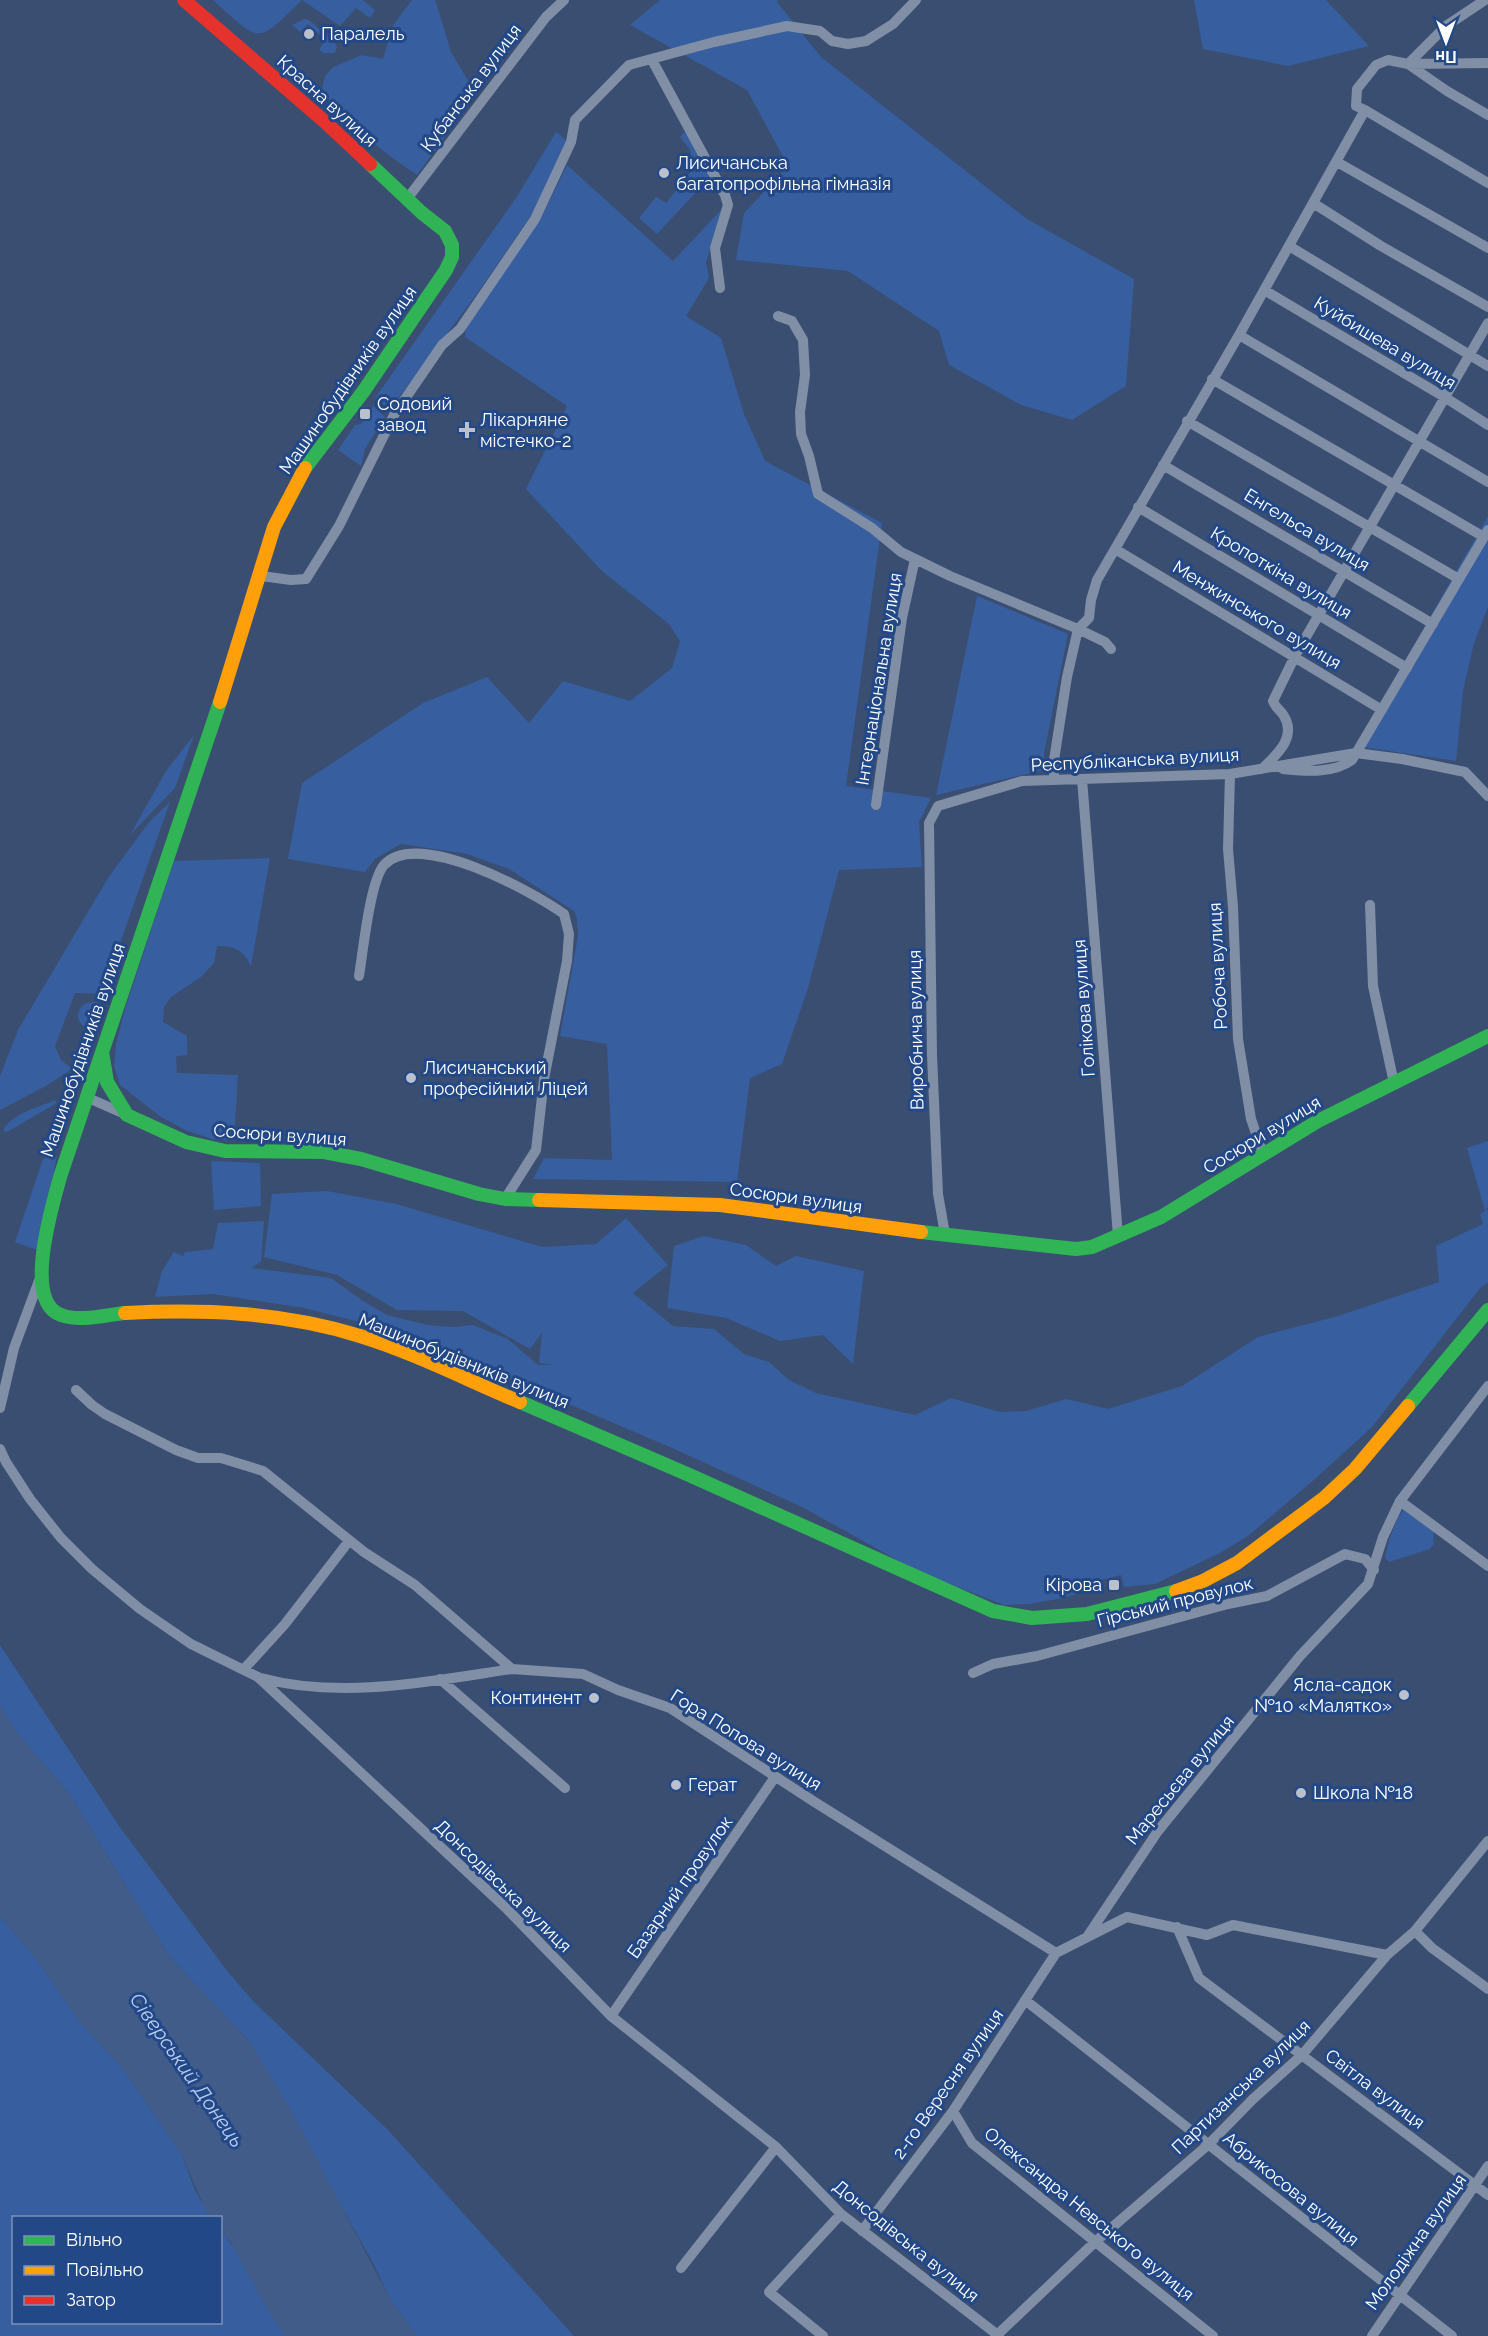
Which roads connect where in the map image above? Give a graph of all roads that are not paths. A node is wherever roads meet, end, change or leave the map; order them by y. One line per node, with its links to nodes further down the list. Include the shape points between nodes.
1 (544, 0): 6 (street)
2 (564, 0): 6 (street, Кубанська вулиця)
3 (916, 0): 7 (street, via 893,24 866,41 832,41 820,31 787,26)
4 (1485, 0): 9 (street, via 1446,26)
5 (187, 3): 14 (main road, Красна вулиця)
6 (552, 10): 14 (street, Кубанська вулиця)
7 (651, 60): 19 (street, via 725,195 728,205 715,248); 41 (street, via 629,65 575,120 571,142 535,219 460,329 442,345 394,415 339,526 306,579)
8 (1488, 63): 9 (street)
9 (1408, 64): 10 (street, via 1388,60 1376,65 1357,89 1356,106); 11 (street)
10 (1365, 110): 12 (street); 13 (street)
11 (1488, 115)
12 (1337, 162): 15 (street); 18 (street)
13 (1488, 183)
14 (407, 198): 16 (main road, Красна вулиця)
15 (1313, 203): 17 (street); 21 (street)
16 (445, 231): 41 (main road, Машинобудівників вулиця, via 452,245 446,270 363,392 300,475 274,527)
17 (1289, 246): 20 (street); 25 (street)
18 (1488, 248)
19 (720, 288)
20 (1264, 290): 24 (street); 28 (street, Куйбишева вулиця)
21 (1488, 307)
22 (778, 316): 39 (street, Інтернаціональна вулиця, via 792,321 803,340 801,434 818,494)
23 (1488, 323): 25 (street)
24 (1239, 335): 27 (street); 31 (street)
25 (1469, 354): 26 (street); 28 (street)
26 (1488, 366)
27 (1212, 379): 29 (street); 34 (street)
28 (1446, 398): 30 (street, Куйбишева вулиця); 31 (street)
29 (1187, 421): 32 (street); 36 (street)
30 (1488, 425)
31 (1420, 442): 33 (street); 34 (street)
32 (1163, 465): 35 (street); 40 (street, Енгельса вулиця)
33 (1488, 482)
34 (1393, 484): 36 (street); 37 (street)
35 (1138, 507): 38 (street); 43 (street, Кропоткіна вулиця)
36 (1369, 528): 40 (street); 42 (street)
37 (1486, 534): 42 (street)
38 (1115, 549): 45 (street, via 1097,580 1089,618); 47 (street, Менжинського вулиця)
39 (915, 559): 45 (street, Інтернаціональна вулиця); 56 (street, Інтернаціональна вулиця, via 902,618)
40 (1344, 572): 43 (street); 44 (street, Енгельса вулиця)
41 (261, 576): 61 (main road, Машинобудівників вулиця)
42 (1460, 579): 44 (street)
43 (1317, 616): 47 (street); 48 (street, Кропоткіна вулиця)
44 (1433, 624): 48 (street)
45 (1078, 629): 46 (street, Інтернаціональна вулиця); 54 (street, via 1063,700)
46 (1112, 649)
47 (1295, 656): 49 (street, Менжинського вулиця); 51 (street, via 1273,700 1284,715 1286,743)
48 (1407, 668): 49 (street)
49 (1382, 710): 50 (street)
50 (1356, 753): 51 (street, Республіканська вулиця); 55 (street, Республіканська вулиця, via 1465,772)
51 (1262, 769): 52 (street, Республіканська вулиця)
52 (1230, 774): 53 (street, Республіканська вулиця); 65 (street, Робоча вулиця, via 1227,849 1238,1039 1251,1119)
53 (1083, 779): 54 (street, Республіканська вулиця); 68 (street, Голікова вулиця)
54 (1054, 780): 57 (street, Республіканська вулиця, via 1022,781 938,806)
55 (1488, 796)
56 (876, 805)
57 (928, 823): 67 (street, Виробнича вулиця, via 932,1055 938,1194)
58 (1370, 905): 62 (street, via 1373,986)
59 (359, 976): 66 (street, via 377,880 385,865 402,854 458,861 491,873 564,914 569,934 567,962 544,1079 536,1150)
60 (1488, 1036): 62 (main road, Сосюри вулиця)
61 (102, 1052): 63 (main road, Машинобудівників вулиця); 64 (main road, via 111,1092)
62 (1394, 1083): 65 (main road, Сосюри вулиця)
63 (86, 1097): 64 (street); 69 (main road, Машинобудівників вулиця, via 60,1177)
64 (127, 1115): 66 (main road, Сосюри вулиця, via 206,1148 324,1152)
65 (1263, 1154): 68 (main road, Сосюри вулиця, via 1161,1217)
66 (505, 1199): 67 (main road, Сосюри вулиця, via 720,1205)
67 (945, 1234): 68 (main road, Сосюри вулиця, via 1076,1250)
68 (1118, 1236)
69 (41, 1274): 70 (main road, Машинобудівників вулиця, via 46,1303 66,1317 209,1311 265,1316 338,1329 396,1349 632,1448 969,1601 993,1611 1032,1618 1087,1614 1144,1601 1203,1581 1238,1563 1324,1498 1354,1469); 73 (street, via 14,1348)
70 (1488, 1310)
71 (1488, 1386): 75 (street, Маресьєва вулиця)
72 (76, 1390): 76 (street, via 105,1414 176,1450 263,1471)
73 (0, 1408)
74 (0, 1449): 79 (street, Донсодівська вулиця, via 30,1499 92,1569 140,1610 191,1644)
75 (1400, 1501): 77 (street); 78 (street, Маресьєва вулиця, via 1383,1537)
76 (350, 1541): 79 (street); 80 (street, via 415,1585)
77 (1488, 1566)
78 (1374, 1570): 81 (street, Гірський провулок, via 1365,1559 1345,1554 1267,1596); 89 (street, Маресьєва вулиця, via 1368,1584 1300,1656 1158,1831)
79 (244, 1669): 82 (street, Донсодівська вулиця)
80 (512, 1669): 83 (street, Гора Попова вулиця); 84 (street, Гора Попова вулиця, via 583,1674 670,1708)
81 (973, 1672)
82 (258, 1677): 83 (street, Гора Попова вулиця, via 333,1688); 94 (street, Донсодівська вулиця, via 505,1907)
83 (440, 1679): 85 (street)
84 (775, 1777): 90 (street, Гора Попова вулиця); 94 (street, Базарний провулок)
85 (565, 1788)
86 (1488, 1841): 88 (street, Партизанська вулиця)
87 (1177, 1928): 89 (street, via 1127,1917); 91 (street, via 1207,1935 1233,1925); 95 (street, Світла вулиця, via 1199,1978)
88 (1415, 1931): 91 (street, Партизанська вулиця); 92 (street)
89 (1087, 1937): 90 (street)
90 (1056, 1953): 93 (street, 2-го Вересня вулиця)
91 (1387, 1955): 95 (street, Партизанська вулиця)
92 (1488, 1989)
93 (1026, 2000): 96 (street, 2-го Вересня вулиця); 97 (street, Абрикосова вулиця)
94 (611, 2016): 98 (street, Донсодівська вулиця)
95 (1302, 2055): 97 (street, Партизанська вулиця); 100 (street, Світла вулиця)
96 (953, 2111): 103 (street, 2-го Вересня вулиця); 104 (street, Олександра Невського вулиця, via 972,2143)
97 (1209, 2144): 104 (street, Партизанська вулиця); 106 (street, Абрикосова вулиця)
98 (776, 2147): 102 (street, Донсодівська вулиця); 105 (street)
99 (1488, 2166): 100 (street, Молодіжна вулиця)
100 (1476, 2185): 101 (street, Світла вулиця); 106 (street, Молодіжна вулиця)
101 (1488, 2195)
102 (841, 2214): 103 (street, Донсодівська вулиця); 108 (street, via 769,2292)
103 (862, 2231): 107 (street, Донсодівська вулиця)
104 (1095, 2241): 107 (street, Партизанська вулиця); 109 (street, Олександра Невського вулиця)
105 (681, 2268)
106 (1398, 2295): 110 (street, Молодіжна вулиця); 111 (street, Абрикосова вулиця)
107 (998, 2335)
108 (823, 2336)
109 (1213, 2336)
110 (1372, 2336)
111 (1452, 2336)

